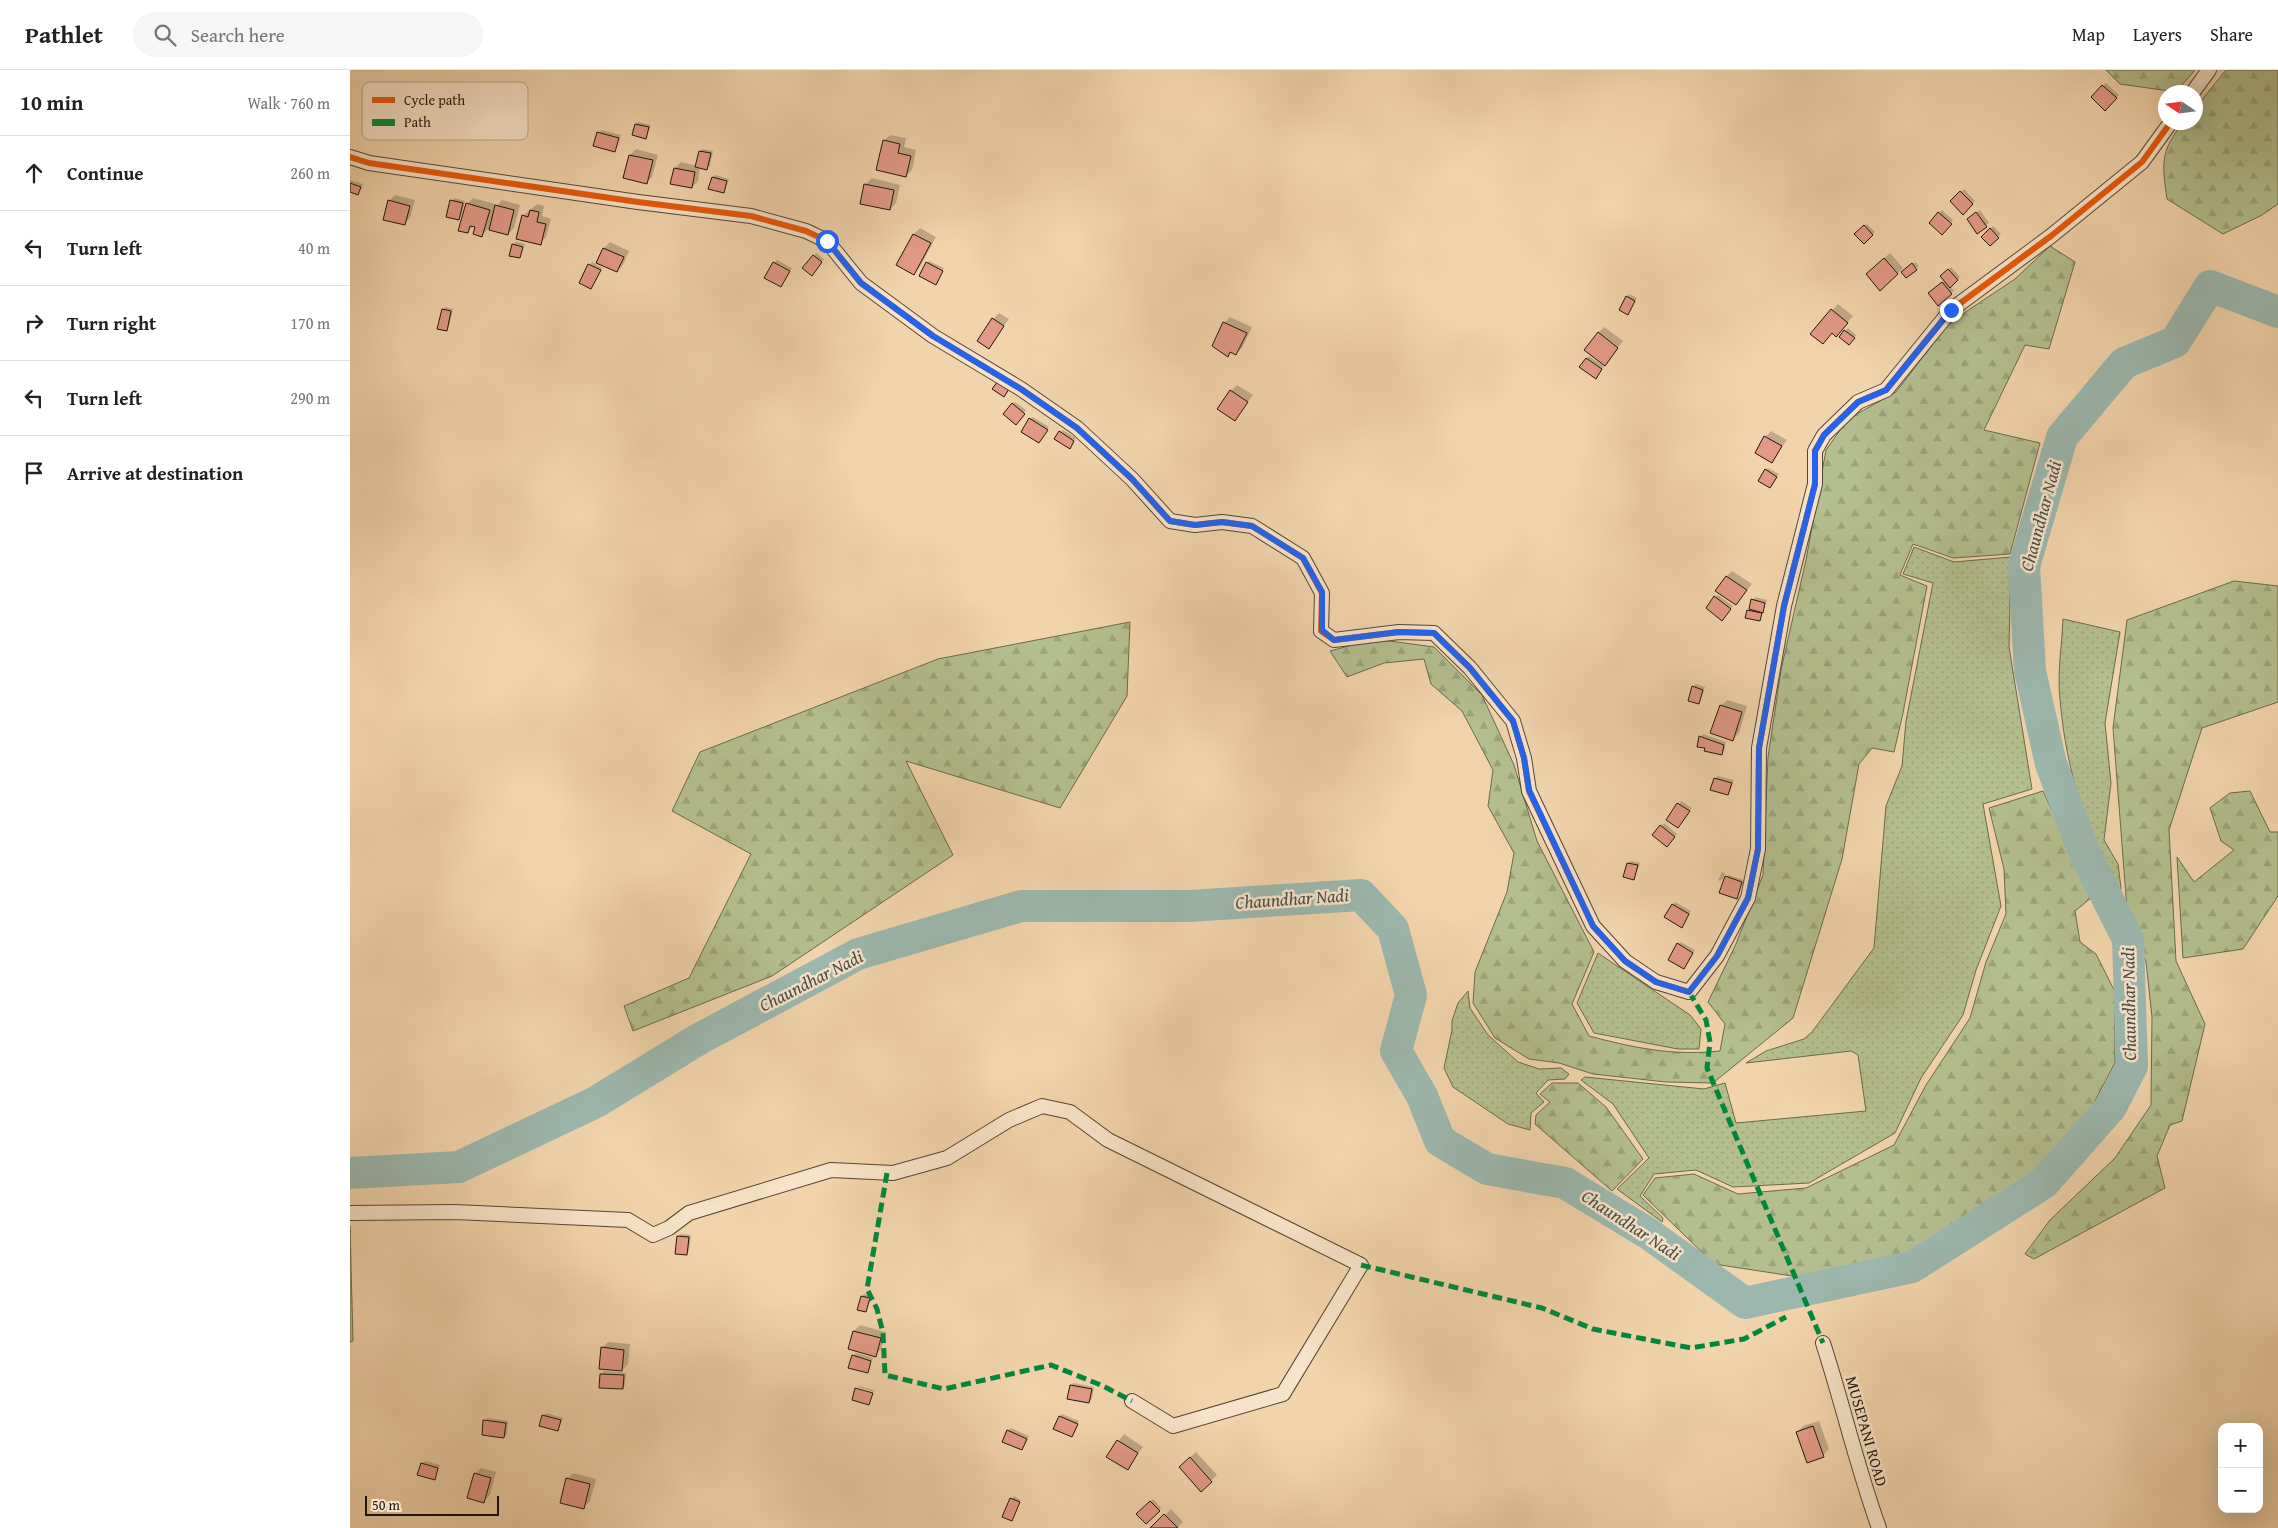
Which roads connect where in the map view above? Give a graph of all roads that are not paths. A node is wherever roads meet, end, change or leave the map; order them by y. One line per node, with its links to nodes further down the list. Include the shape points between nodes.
1 (2209, 70): 2 (street)
2 (2198, 85)
3 (2165, 130): 4 (street, via 2142,162 2051,236 1951,310 1886,390 1858,402 1824,435 1815,451 1815,484 1784,606 1759,748 1758,849 1748,898 1717,956 1689,992 1656,982 1625,961 1593,926 1529,790 1513,721 1470,668 1434,633 1399,632 1334,640 1322,630 1322,592 1303,558 1252,526 1170,521 1132,479 1077,428 1021,389 933,336 861,283 827,241 806,231 751,216 619,200 369,163)
4 (350, 157)
5 (350, 1213): 7 (street, via 455,1212 628,1220 653,1235 689,1213 831,1170 893,1173 947,1158 1009,1120 1042,1106 1070,1112 1108,1140 1361,1265 1283,1394 1173,1426)
6 (1823, 1343): 8 (street, MUSEPANI ROAD)
7 (1132, 1401)
8 (1879, 1528)

